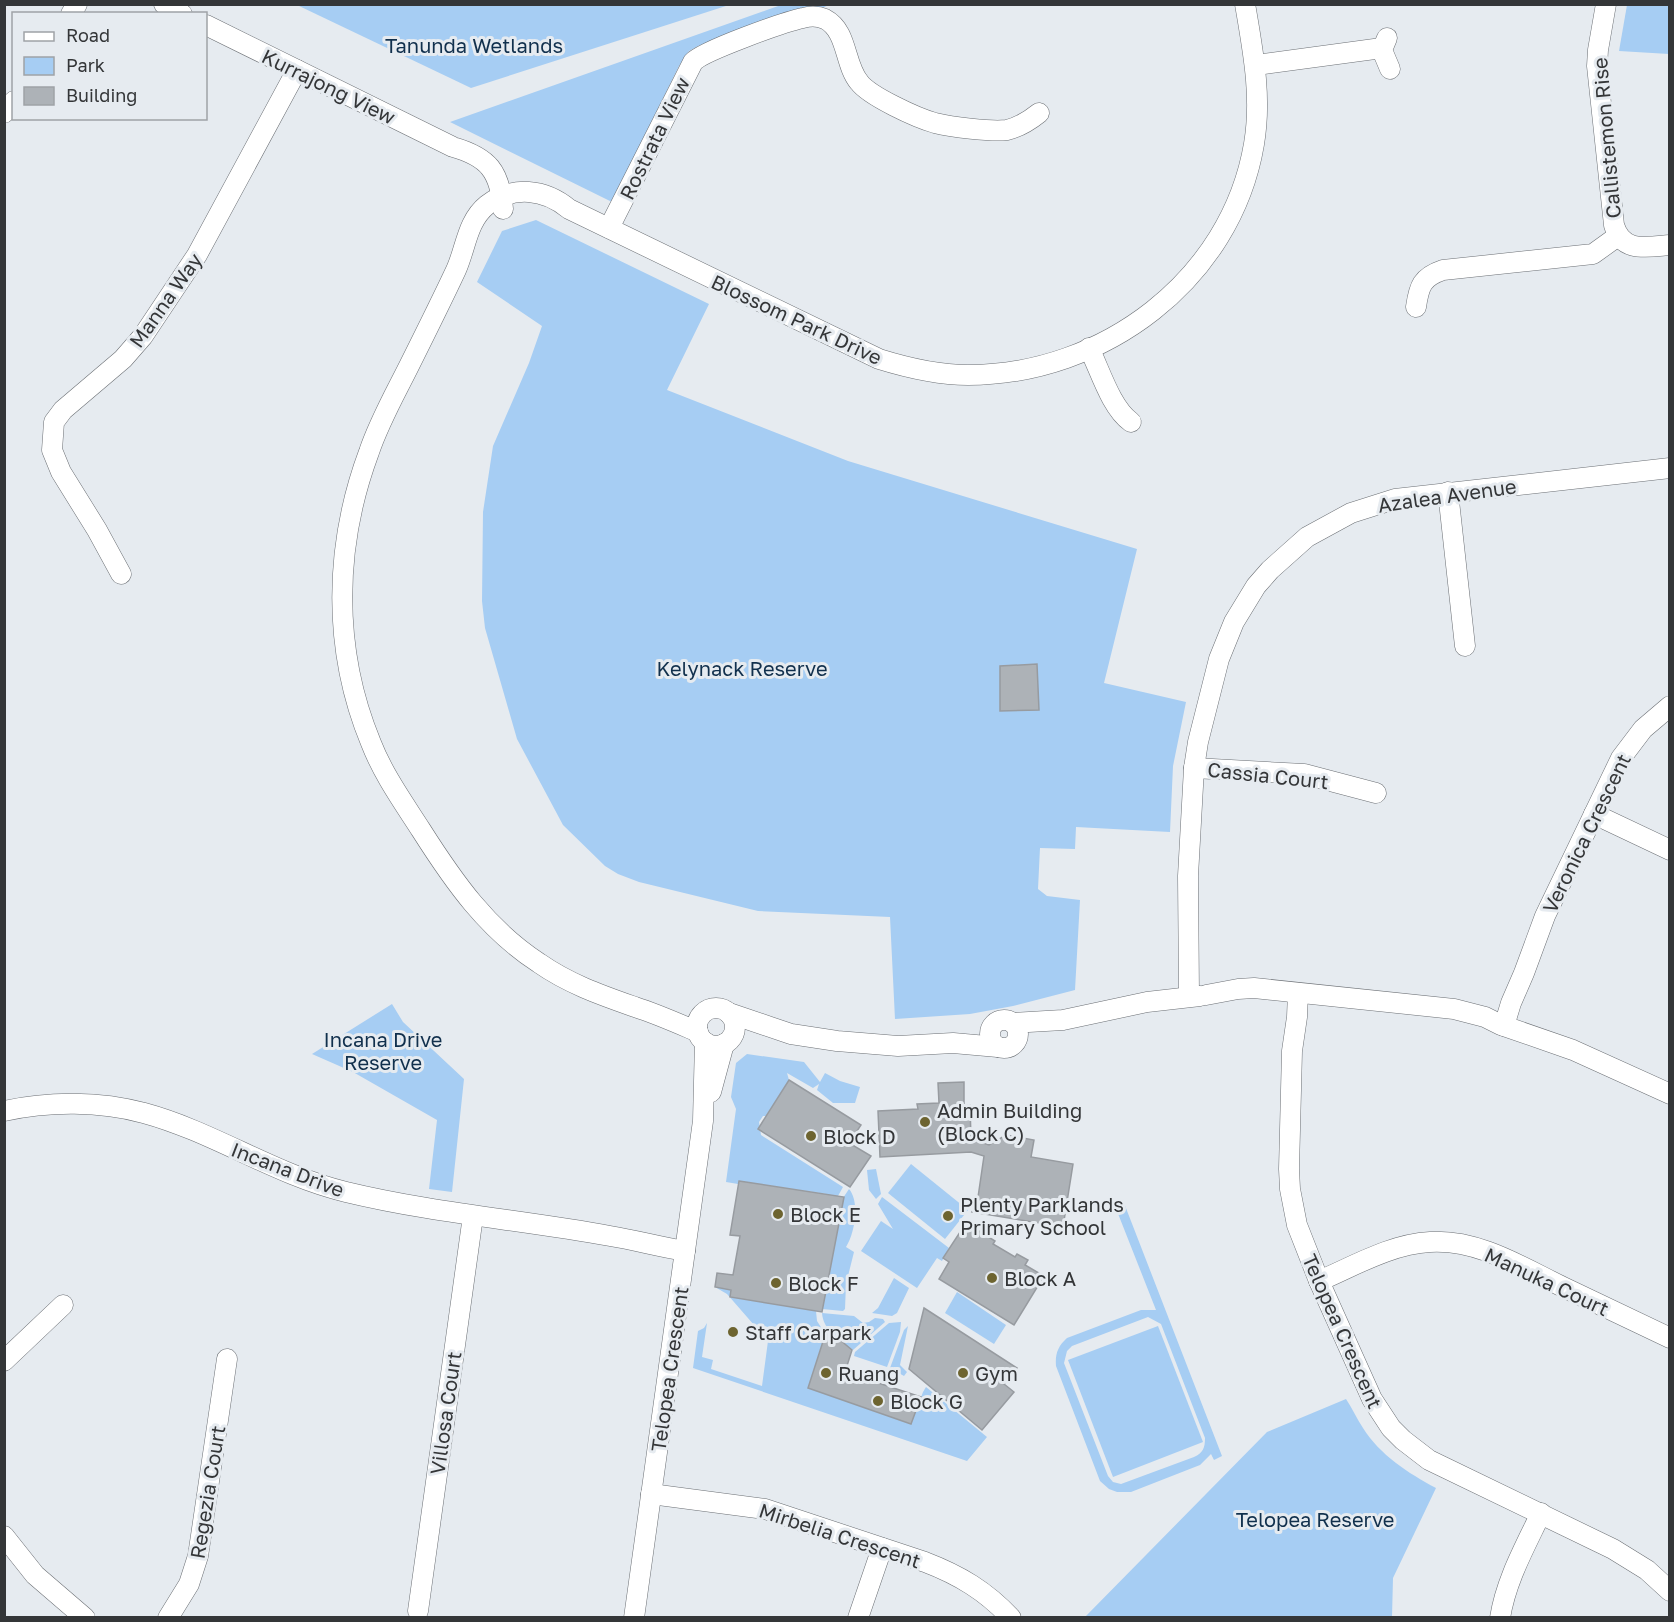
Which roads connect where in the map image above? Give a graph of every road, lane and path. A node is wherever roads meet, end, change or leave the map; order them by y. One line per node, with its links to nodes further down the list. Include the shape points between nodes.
1 (164, 4): 4 (street)
2 (1245, 4): 6 (street, Blossom Park Drive)
3 (1606, 4): 12 (street, Callistemon Rise, via 1597,66)
4 (178, 12)
5 (207, 25): 8 (street, Kurrajong View)
6 (1256, 65): 7 (street, via 1385,43 1384,58); 15 (street, Blossom Park Drive, via 1254,145 1241,192 1224,230 1197,269 1165,302 1127,329)
7 (1390, 69)
8 (297, 70): 10 (street, Kurrajong View, via 481,158 494,175); 19 (street, Manna Way, via 201,248 143,336 54,422 52,450 58,466)
9 (1039, 113): 11 (street, Rostrata View, via 1020,126 1000,130 929,121 866,90 853,73 833,24 819,17 802,18 693,62)
10 (500, 203): 11 (street, Blossom Park Drive, via 569,209); 33 (street, via 457,267 373,440 358,484 344,547 341,586 345,646 355,694 385,773 470,902 502,936 580,987)
11 (609, 228): 15 (street, Blossom Park Drive, via 860,351 906,367 947,374 989,374 1038,366)
12 (1618, 236): 13 (street, Callistemon Rise, via 1634,247); 14 (street, Callistemon Rise, via 1593,254 1443,270 1428,276)
13 (1670, 245)
14 (1416, 307)
15 (1089, 348): 16 (street, via 1117,407)
16 (1131, 422)
17 (1670, 468): 18 (street, Azalea Avenue)
18 (1448, 492): 20 (street); 22 (street, Azalea Avenue, via 1395,499 1351,513 1307,537 1270,570 1243,606 1226,640)
19 (121, 574)
20 (1465, 646)
21 (1670, 706): 24 (street, Veronica Crescent, via 1631,744)
22 (1194, 768): 23 (street, Cassia Court, via 1304,774); 27 (street, Azalea Avenue, via 1188,876 1190,938 1199,971)
23 (1376, 793)
24 (1594, 814): 25 (street); 32 (street, Veronica Crescent, via 1545,916 1511,1003)
25 (1670, 850)
26 (1291, 993): 27 (street, via 1256,998); 32 (street, via 1423,1006 1470,1022); 41 (street, Telopea Crescent, via 1290,1189 1302,1240)
27 (1199, 996): 29 (street, via 1147,1002)
28 (729, 1013): 33 (street, Telopea Crescent, via 735,1024); 33 (street, via 717,1008 705,1012); 34 (street)
29 (1063, 1020): 30 (street); 36 (street)
30 (1013, 1023): 31 (street, via 1002,1021); 36 (street, via 1018,1035)
31 (992, 1027): 35 (street); 36 (street, via 992,1040)
32 (1506, 1027): 37 (street, via 1590,1057)
33 (712, 1034): 34 (street); 40 (street, Telopea Crescent)
34 (791, 1034): 35 (street, via 878,1045)
35 (953, 1043): 36 (street)
36 (1006, 1045)
37 (1670, 1094)
38 (4, 1110): 39 (street, Incana Drive, via 83,1104 142,1113 327,1187)
39 (473, 1216): 40 (street, Incana Drive); 51 (street, Villosa Court)
40 (686, 1246): 46 (street, Telopea Crescent)
41 (1319, 1281): 43 (street, Manuka Court, via 1398,1248 1431,1242 1470,1246 1502,1257); 47 (street, Telopea Crescent, via 1363,1382 1391,1428 1429,1460)
42 (63, 1305): 45 (street)
43 (1670, 1338)
44 (227, 1359): 53 (street, Regezia Court, via 198,1556 189,1584)
45 (4, 1361)
46 (651, 1494): 49 (street, Mirbelia Crescent, via 765,1509); 54 (street, Telopea Crescent)
47 (1541, 1514): 50 (street, Telopea Crescent, via 1632,1559); 57 (street, via 1514,1571)
48 (4, 1536): 52 (street, via 35,1575)
49 (882, 1548): 55 (street); 56 (street, Mirbelia Crescent, via 961,1577)
50 (1670, 1591)
51 (418, 1611)
52 (86, 1617)
53 (168, 1617)
54 (634, 1617)
55 (858, 1617)
56 (1011, 1617)
57 (1500, 1617)

